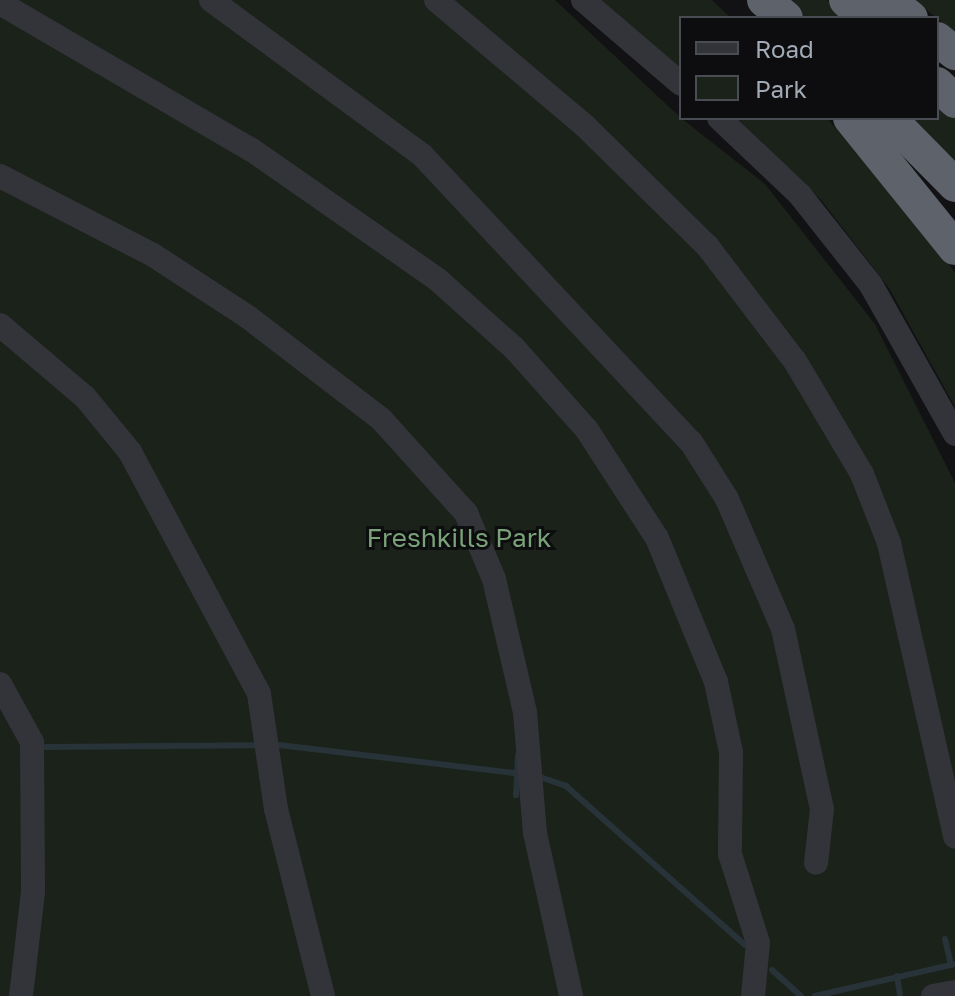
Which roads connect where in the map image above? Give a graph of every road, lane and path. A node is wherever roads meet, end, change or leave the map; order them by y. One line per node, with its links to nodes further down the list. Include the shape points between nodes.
1 (211, 0): 28 (street, via 422,155 691,442 727,499 783,629 822,809)
2 (583, 0): 15 (street)
3 (741, 0): 9 (highway)
4 (764, 0): 10 (highway)
5 (846, 0): 11 (highway)
6 (888, 0): 12 (highway)
7 (0, 3): 33 (street, via 252,150 437,279 514,348 587,430 657,538 716,682 731,752 730,854 758,943)
8 (454, 5): 27 (street, via 708,247 795,361 862,474 889,543)
9 (756, 16)
10 (784, 16)
11 (863, 16)
12 (908, 16)
13 (939, 41): 14 (highway)
14 (955, 53)
15 (679, 82)
16 (939, 86): 17 (highway)
17 (955, 101)
18 (721, 120): 25 (street, via 800,195 871,285)
19 (852, 120): 23 (highway)
20 (891, 120): 22 (highway)
21 (0, 176): 32 (street, via 153,255 248,317 381,419 466,513 494,579 522,697 535,833)
22 (955, 185)
23 (955, 248)
24 (0, 325): 31 (street, via 85,397 130,452 259,694 276,809)
25 (955, 434)
26 (0, 684): 30 (street, via 32,742 33,892)
27 (955, 837)
28 (816, 863)
29 (955, 992): 34 (street)
30 (21, 996)
31 (323, 996)
32 (571, 996)
33 (753, 996)
34 (933, 996)

